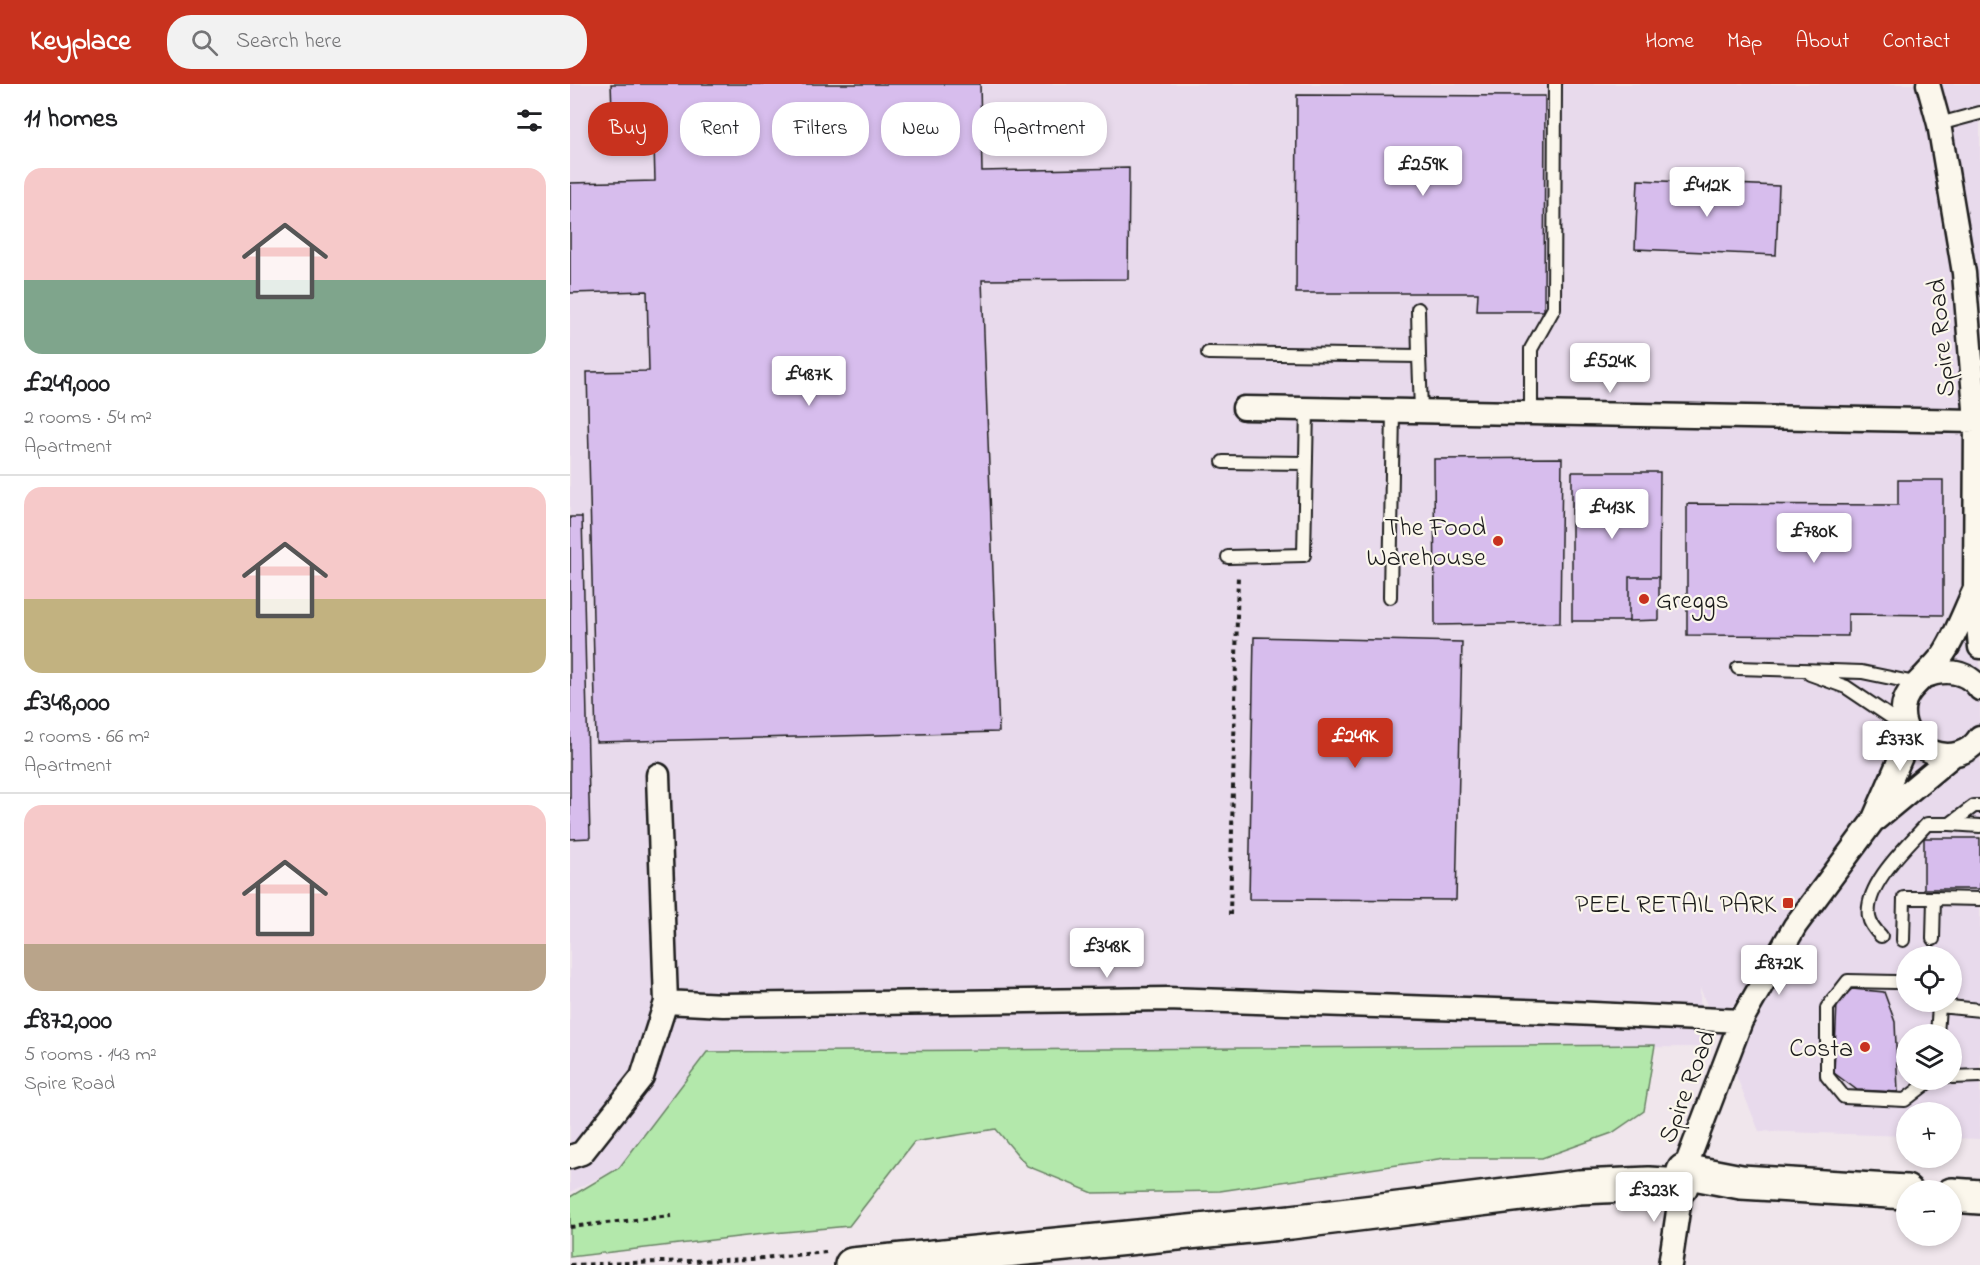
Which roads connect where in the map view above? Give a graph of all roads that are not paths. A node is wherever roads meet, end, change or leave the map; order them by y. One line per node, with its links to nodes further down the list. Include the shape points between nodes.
1 (1555, 84): 12 (lane, via 1554,308 1531,349)
2 (1928, 84): 4 (street, Spire Road)
3 (1980, 113): 4 (lane)
4 (1939, 124): 13 (street, Spire Road, via 1964,273)
5 (1418, 309): 7 (lane)
6 (1208, 353): 7 (lane)
7 (1419, 356): 11 (lane)
8 (1244, 408): 9 (street)
9 (1306, 408): 10 (street); 15 (lane)
10 (1393, 409): 11 (street); 18 (lane)
11 (1420, 410): 12 (street)
12 (1531, 412): 13 (street)
13 (1976, 421): 17 (street, Spire Road)
14 (1222, 462): 15 (lane)
15 (1306, 463): 16 (lane, via 1304,555)
16 (1233, 557)
17 (1975, 590): 19 (street, Spire Road); 22 (street, Spire Road, via 1946,651)
18 (1390, 597)
19 (1980, 647)
20 (1738, 668): 21 (lane)
21 (1797, 669): 22 (lane); 24 (lane, via 1846,687)
22 (1919, 680): 23 (street, via 1947,671 1963,675); 24 (street, Spire Road, via 1903,708)
23 (1980, 689)
24 (1908, 731): 25 (street, Spire Road, via 1929,752); 28 (street, Spire Road)
25 (1970, 748): 28 (street, Spire Road)
26 (658, 775): 37 (street)
27 (1980, 806): 29 (lane, via 1974,806)
28 (1873, 821): 40 (street, Spire Road, via 1795,926)
29 (1950, 824): 30 (lane); 33 (lane, via 1927,824 1872,891 1869,916)
30 (1980, 825)
31 (1934, 898): 32 (lane); 34 (lane); 35 (lane, via 1904,898)
32 (1980, 899)
33 (1881, 936)
34 (1933, 939)
35 (1904, 940)
36 (1896, 982): 43 (lane, via 1891,979 1848,981 1827,1008 1827,1076 1845,1097 1905,1100)
37 (666, 1002): 40 (street, via 723,1005 1167,999); 44 (street, via 642,1077 582,1153)
38 (1962, 1008): 39 (lane)
39 (1980, 1010)
40 (1741, 1021): 45 (street, Spire Road)
41 (1980, 1076): 42 (lane)
42 (1962, 1077)
43 (1918, 1090)
44 (570, 1157)
45 (1682, 1179): 46 (highway); 49 (highway, via 1579,1187 1291,1222); 50 (street, Spire Road)
46 (1896, 1191)
47 (1962, 1196): 48 (highway)
48 (1980, 1197)
49 (843, 1258)
50 (1670, 1265)

